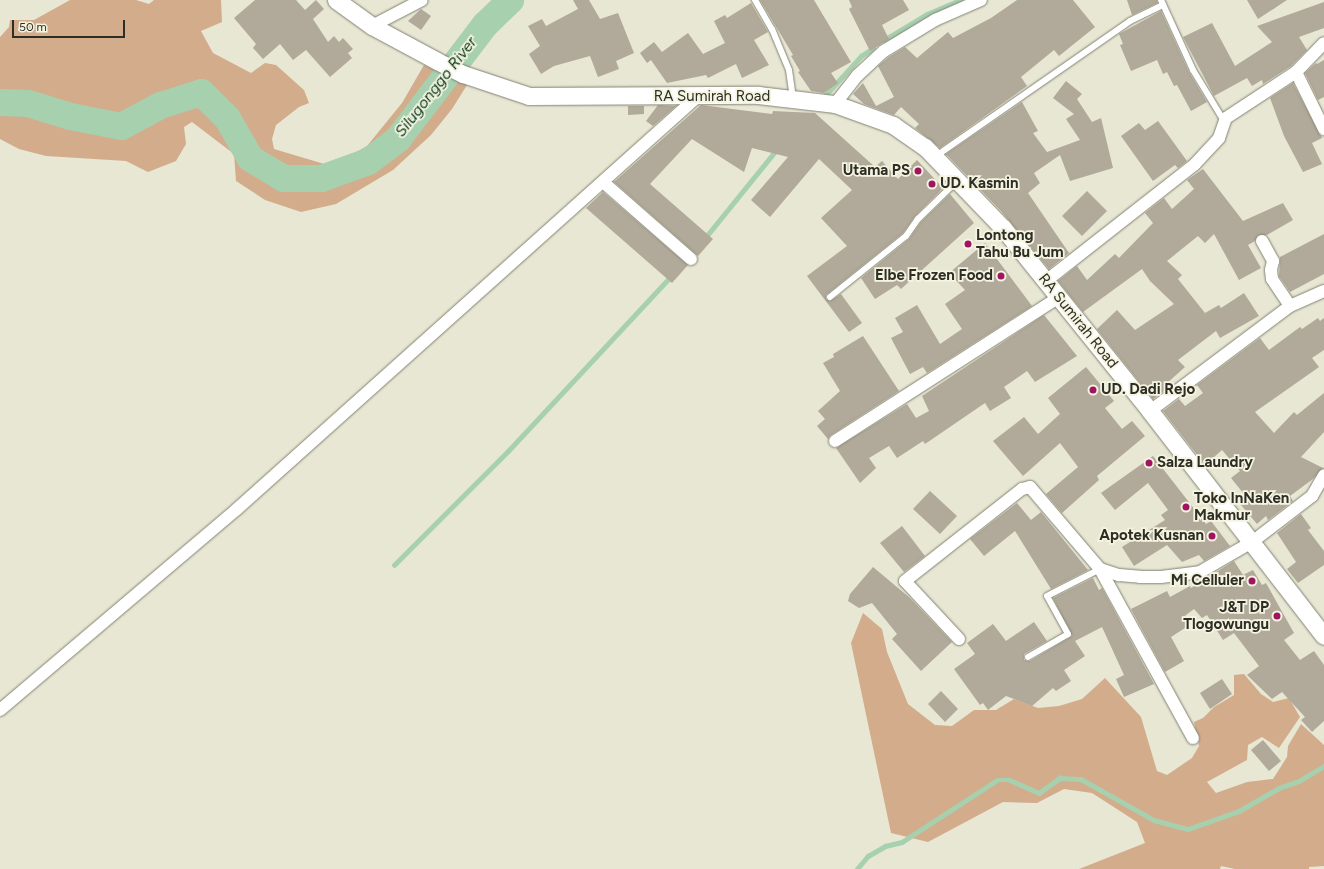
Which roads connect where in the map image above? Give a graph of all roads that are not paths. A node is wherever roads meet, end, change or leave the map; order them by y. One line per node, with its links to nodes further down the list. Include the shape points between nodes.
1 (336, 0): 6 (main road, RA Sumirah Road)
2 (422, 0): 6 (street)
3 (755, 0): 10 (lane, via 772,29 789,70)
4 (981, 0): 11 (street, via 935,20 884,51)
5 (1162, 3): 12 (lane, via 1193,70); 14 (lane, via 1130,21)
6 (372, 26): 9 (main road, RA Sumirah Road, via 463,74 529,96)
7 (1324, 43): 8 (street)
8 (1296, 72): 12 (street); 13 (street)
9 (697, 96): 10 (main road, RA Sumirah Road, via 758,95); 16 (street)
10 (793, 99): 11 (main road, RA Sumirah Road)
11 (830, 104): 14 (main road, RA Sumirah Road, via 893,125)
12 (1224, 121): 19 (street, via 1219,138 1195,164)
13 (1324, 129)
14 (935, 157): 15 (main road, RA Sumirah Road)
15 (958, 180): 19 (main road, RA Sumirah Road, via 1003,228); 21 (lane, via 918,219 906,236)
16 (603, 182): 18 (street); 32 (street, via 237,509)
17 (1262, 241): 23 (street, via 1273,262 1272,279)
18 (691, 259)
19 (1046, 281): 22 (main road, RA Sumirah Road)
20 (1324, 291): 23 (street)
21 (830, 297)
22 (1059, 297): 24 (main road, RA Sumirah Road); 25 (street)
23 (1290, 306): 24 (street)
24 (1150, 411): 27 (main road, RA Sumirah Road)
25 (835, 442)
26 (1324, 475): 27 (street, via 1312,496)
27 (1252, 542): 28 (street, via 1200,572 1140,577 1119,575); 29 (main road, RA Sumirah Road)
28 (1100, 569): 30 (street, via 1034,490 1025,487 905,581); 31 (lane, via 1047,596 1068,634); 33 (street)
29 (1324, 636)
30 (959, 639)
31 (1028, 657)
32 (0, 710)
33 (1193, 738)

